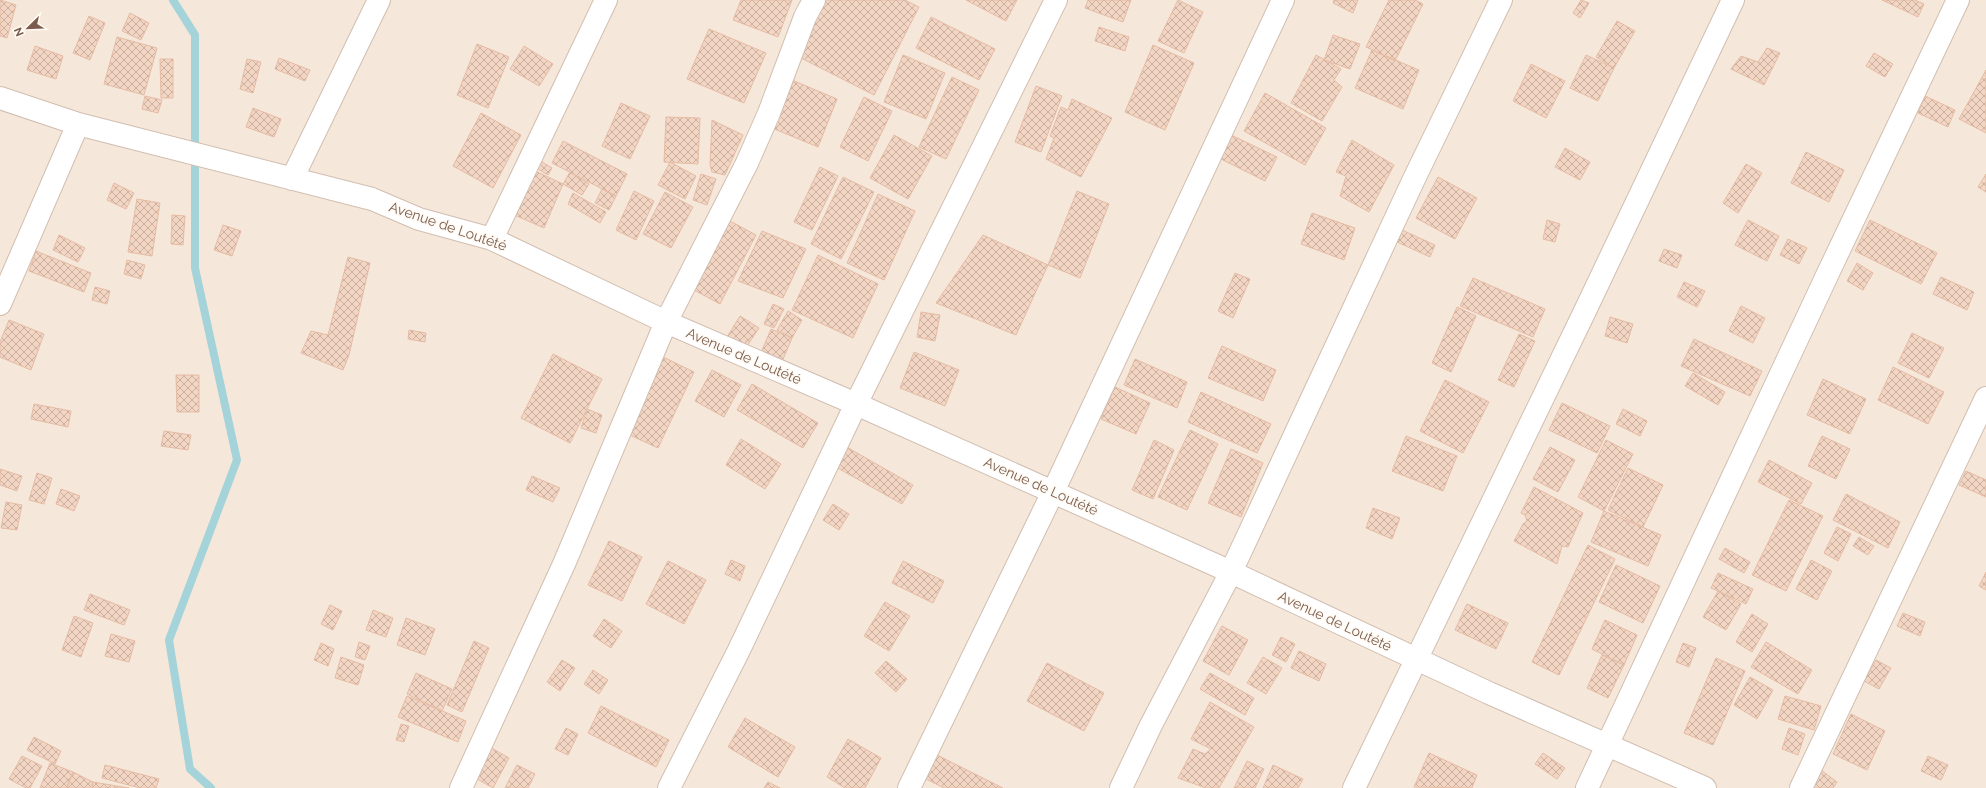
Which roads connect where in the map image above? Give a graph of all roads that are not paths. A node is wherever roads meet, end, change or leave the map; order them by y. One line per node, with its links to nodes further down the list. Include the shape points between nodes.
1 (378, 0): 11 (street)
2 (606, 0): 12 (street)
3 (814, 0): 14 (street, via 750,156)
4 (1056, 0): 16 (street)
5 (1283, 0): 17 (street)
6 (1501, 0): 18 (street, via 1414,179)
7 (1733, 0): 19 (street)
8 (1958, 0): 20 (street)
9 (0, 98): 10 (street, Avenue de Loutété)
10 (78, 124): 11 (street, Avenue de Loutété); 13 (street)
11 (292, 179): 12 (street, Avenue de Loutété, via 372,199 419,219)
12 (492, 239): 14 (street, Avenue de Loutété)
13 (0, 304)
14 (666, 322): 16 (street, Avenue de Loutété); 21 (street, via 564,564)
15 (1986, 398): 28 (street)
16 (856, 404): 17 (street, Avenue de Loutété); 22 (street, via 738,652)
17 (1053, 492): 18 (street, Avenue de Loutété); 23 (street)
18 (1231, 572): 19 (street, Avenue de Loutété); 24 (street)
19 (1417, 660): 20 (street, Avenue de Loutété); 25 (street)
20 (1607, 746): 26 (street); 27 (street, Avenue de Loutété)
21 (461, 788)
22 (668, 788)
23 (909, 788)
24 (1121, 788)
25 (1354, 788)
26 (1587, 788)
27 (1705, 788)
28 (1801, 788)

